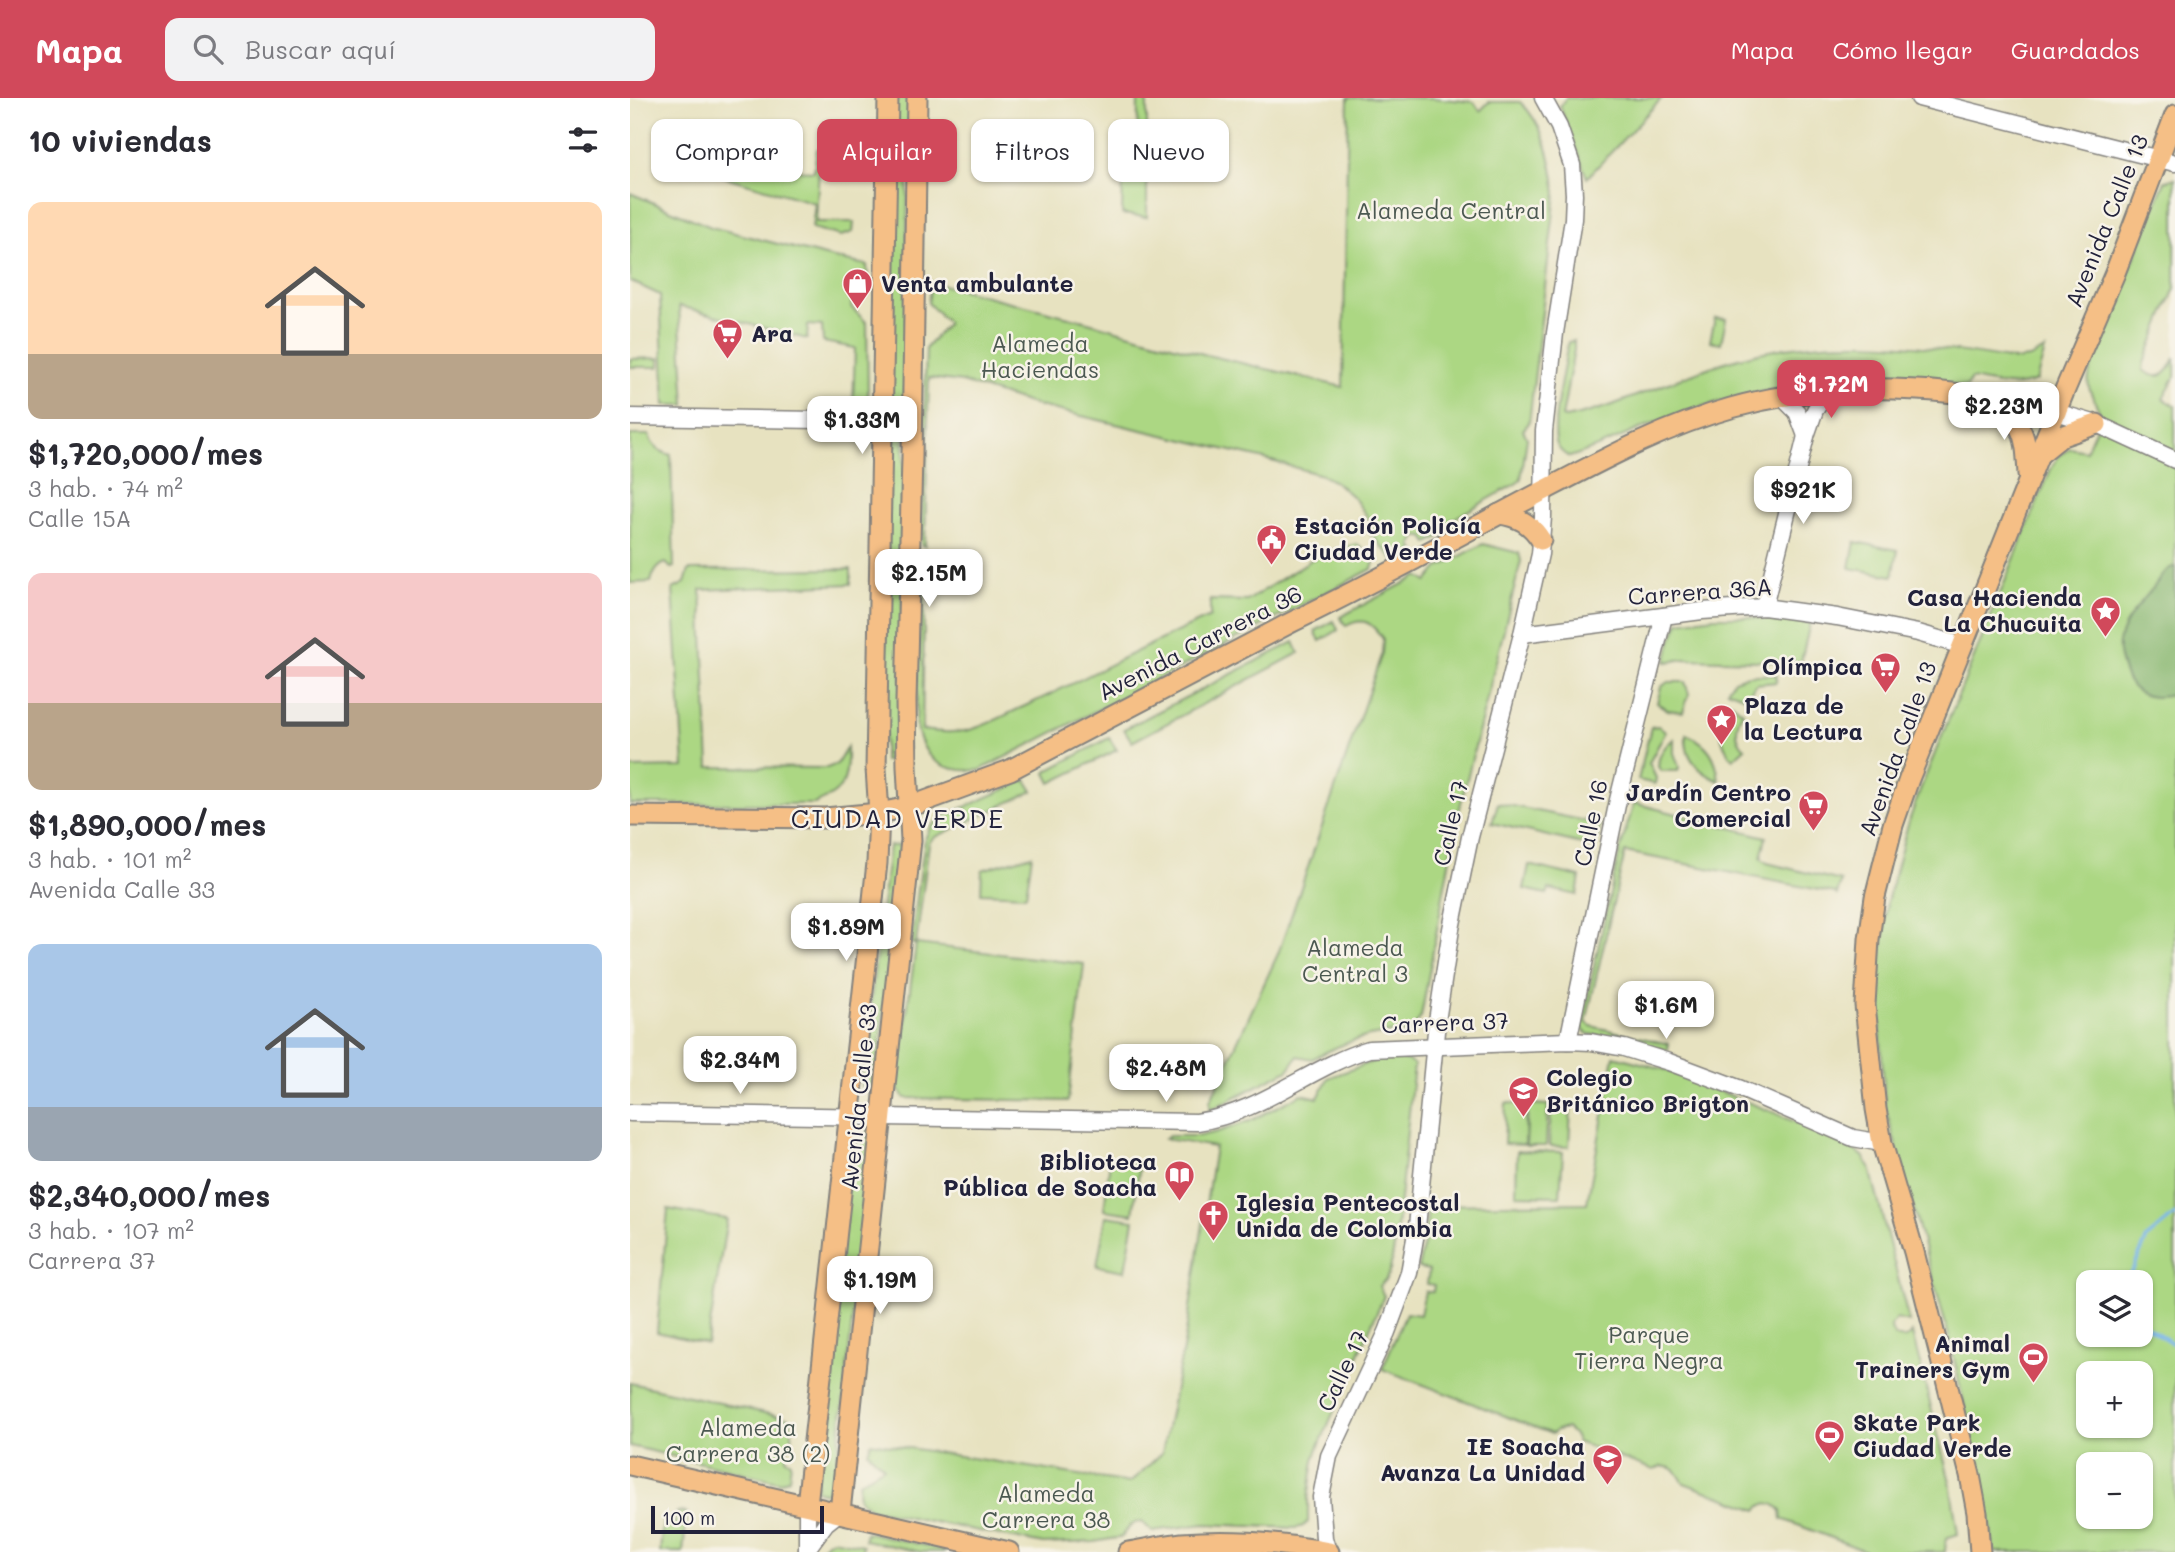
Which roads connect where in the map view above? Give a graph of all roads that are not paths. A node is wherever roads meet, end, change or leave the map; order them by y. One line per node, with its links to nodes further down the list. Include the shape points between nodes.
1 (888, 98): 12 (main road, Avenida Calle 33)
2 (917, 98): 25 (main road, Avenida Calle 33, via 906,701)
3 (1543, 98): 18 (street, Calle 17, via 1572,165 1574,194 1544,431)
4 (1919, 98): 6 (street)
5 (2175, 116): 6 (main road, Avenida Calle 13)
6 (2166, 162): 10 (main road, Avenida Calle 13)
7 (1828, 391): 8 (main road, Avenida Carrera 36); 9 (main road, Avenida Carrera 36, via 1891,390); 14 (street, via 1815,410)
8 (1782, 397): 14 (street, via 1797,412); 18 (main road, Avenida Carrera 36, via 1683,423)
9 (1988, 398): 10 (main road, Avenida Carrera 36); 17 (main road, via 2021,428)
10 (2056, 412): 13 (street); 15 (main road, Avenida Calle 13)
11 (630, 417): 12 (street)
12 (883, 421): 26 (main road, Avenida Calle 33)
13 (2097, 424): 15 (main road, via 2062,436); 16 (street)
14 (1807, 436): 21 (street)
15 (2038, 456): 17 (main road, Avenida Calle 13)
16 (2175, 460)
17 (2029, 480): 24 (main road, Avenida Calle 13)
18 (1543, 491): 19 (main road, Avenida Carrera 36); 20 (street, Calle 17)
19 (1499, 514): 20 (main road, via 1520,519); 25 (main road, Avenida Carrera 36, via 1010,769)
20 (1541, 540): 23 (street, Calle 17)
21 (1763, 607): 22 (street, Carrera 36A); 24 (street, Carrera 36A, via 1838,617)
22 (1664, 616): 23 (street, Carrera 36A); 28 (street, Calle 16, via 1618,800)
23 (1522, 634): 29 (street, Calle 17, via 1467,850)
24 (1963, 646): 33 (main road, Avenida Calle 13, via 1899,806 1875,897 1865,1005)
25 (909, 807): 26 (main road, Avenida Carrera 36); 32 (main road, Avenida Calle 33, via 911,840)
26 (879, 813): 27 (main road, Avenida Carrera 36, via 825,818); 31 (main road, Avenida Calle 33, via 876,884)
27 (630, 816)
28 (1568, 1041): 29 (street, Carrera 37); 33 (street, Carrera 37, via 1652,1056 1853,1138)
29 (1435, 1047): 32 (street, Carrera 37, via 1385,1047 1354,1053 1246,1109 1197,1122); 40 (street, Calle 17, via 1409,1273 1329,1456 1321,1497)
30 (630, 1113): 31 (street, Carrera 37)
31 (849, 1116): 32 (street, Carrera 37); 35 (main road, Avenida Calle 33)
32 (881, 1116): 36 (main road, Avenida Calle 33)
33 (1881, 1143): 41 (main road, Avenida Calle 13, via 1917,1262 1970,1475)
34 (630, 1465): 35 (main road)
35 (807, 1505): 36 (main road); 37 (street)
36 (840, 1512): 37 (street, via 826,1523); 38 (main road)
37 (807, 1551)
38 (1009, 1552)
39 (1128, 1552): 40 (main road, via 1226,1542)
40 (1328, 1552)
41 (1980, 1552)

